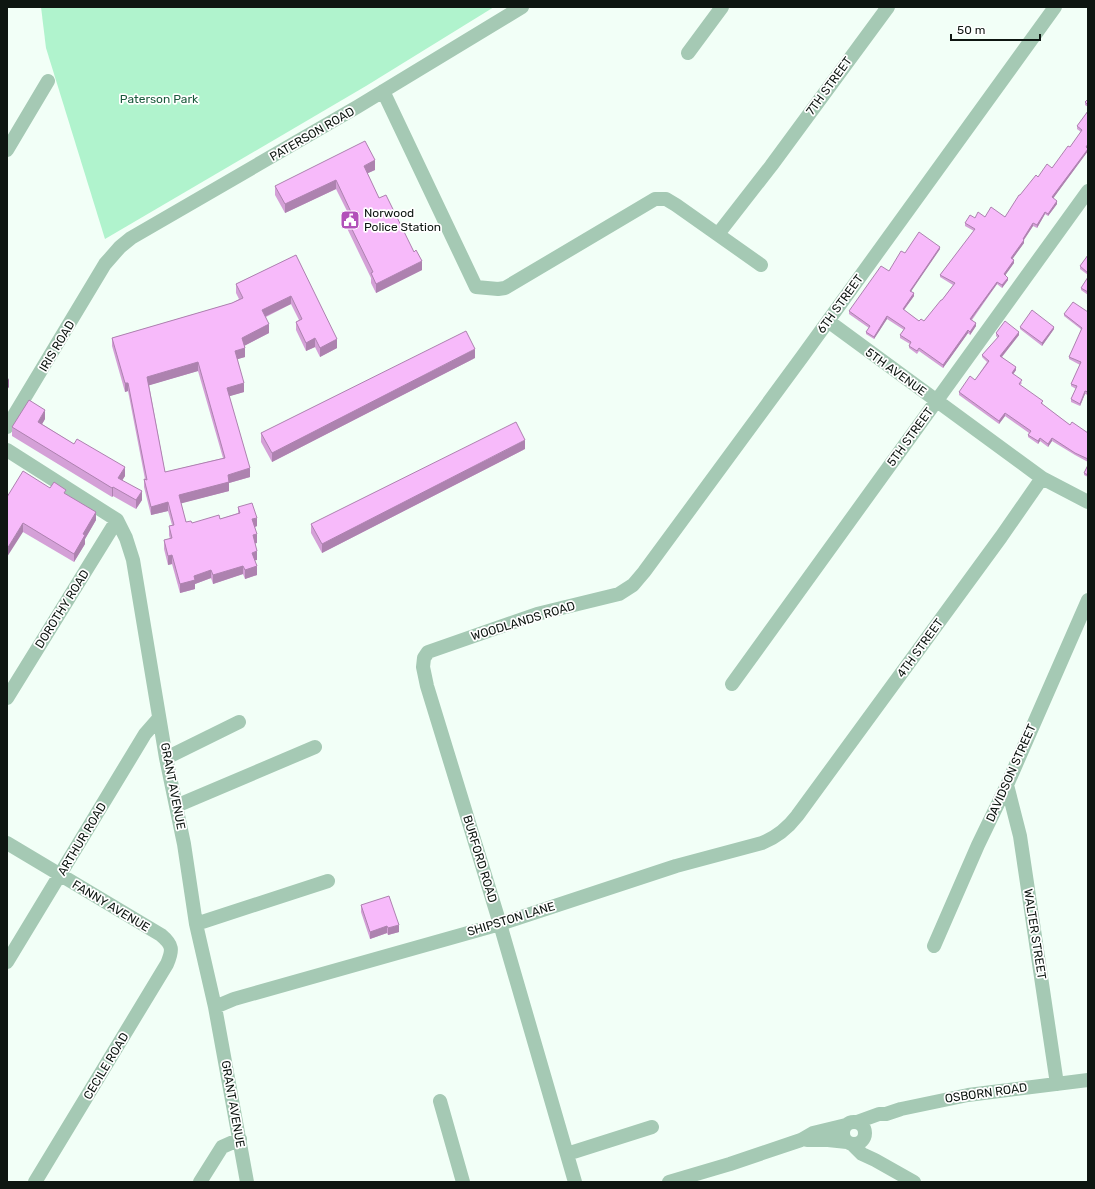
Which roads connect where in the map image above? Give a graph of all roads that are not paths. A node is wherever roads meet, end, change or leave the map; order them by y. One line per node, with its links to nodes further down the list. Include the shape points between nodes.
1 (522, 7): 7 (street, PATERSON ROAD)
2 (722, 7): 5 (street)
3 (888, 7): 10 (street, 7TH STREET)
4 (1055, 7): 13 (street, 6TH STREET)
5 (688, 53)
6 (48, 81): 8 (street)
7 (383, 91): 10 (street, via 476,287 505,288 655,200 666,199); 11 (street, PATERSON ROAD, via 131,238)
8 (7, 150)
9 (1088, 191): 14 (street, 5TH STREET)
10 (718, 234): 12 (street)
11 (105, 264): 15 (street, IRIS ROAD)
12 (761, 265)
13 (828, 321): 14 (street, 5TH AVENUE); 20 (street, 6TH STREET, via 644,572 633,585)
14 (936, 401): 17 (street, 5TH AVENUE); 23 (street, 5TH STREET)
15 (7, 427)
16 (7, 450): 19 (street)
17 (1042, 478): 18 (street, 5TH AVENUE); 31 (street, 4TH STREET)
18 (1088, 502)
19 (117, 520): 24 (street, DOROTHY ROAD); 25 (street, GRANT AVENUE, via 133,560)
20 (618, 594): 22 (street, WOODLANDS ROAD, via 537,614)
21 (1088, 600): 29 (street, DAVIDSON STREET)
22 (428, 652): 36 (street, BURFORD ROAD, via 423,663 423,673)
23 (732, 684)
24 (7, 698)
25 (160, 718): 28 (street, GRANT AVENUE); 33 (street, ARTHUR ROAD, via 144,734)
26 (239, 722): 28 (street)
27 (315, 747): 30 (street)
28 (166, 758): 30 (street, GRANT AVENUE)
29 (1007, 785): 37 (street, DAVIDSON STREET); 42 (street, WALTER STREET, via 1020,836)
30 (176, 806): 35 (street, GRANT AVENUE)
31 (797, 816): 36 (street, SHIPSTON LANE, via 786,829 762,843 676,866)
32 (7, 843): 33 (street, FANNY AVENUE)
33 (60, 875): 38 (street, FANNY AVENUE, via 161,935); 39 (street, ARTHUR ROAD)
34 (328, 881): 35 (street)
35 (196, 924): 40 (street, GRANT AVENUE)
36 (500, 924): 40 (street, SHIPSTON LANE); 49 (street, BURFORD ROAD)
37 (934, 946)
38 (171, 947): 51 (street, CECILE ROAD, via 167,964)
39 (7, 962)
40 (215, 1007): 46 (street, GRANT AVENUE)
41 (1088, 1080): 42 (street, OSBORN ROAD)
42 (1057, 1084): 45 (street, OSBORN ROAD, via 968,1095 921,1104 872,1116)
43 (440, 1101): 54 (street)
44 (652, 1127): 49 (street)
45 (859, 1128): 47 (street, OSBORN ROAD, via 813,1133); 48 (street, via 861,1143); 48 (street, via 843,1131 843,1137); 50 (street)
46 (240, 1139): 52 (street, via 222,1147); 53 (street, GRANT AVENUE)
47 (801, 1140): 48 (street, OSBORN ROAD); 56 (street, OSBORN ROAD)
48 (849, 1143): 50 (street, via 862,1154)
49 (567, 1154): 55 (street, BURFORD ROAD)
50 (875, 1160): 57 (street)
51 (35, 1182)
52 (200, 1182)
53 (248, 1182)
54 (463, 1182)
55 (575, 1182)
56 (669, 1182)
57 (914, 1182)

